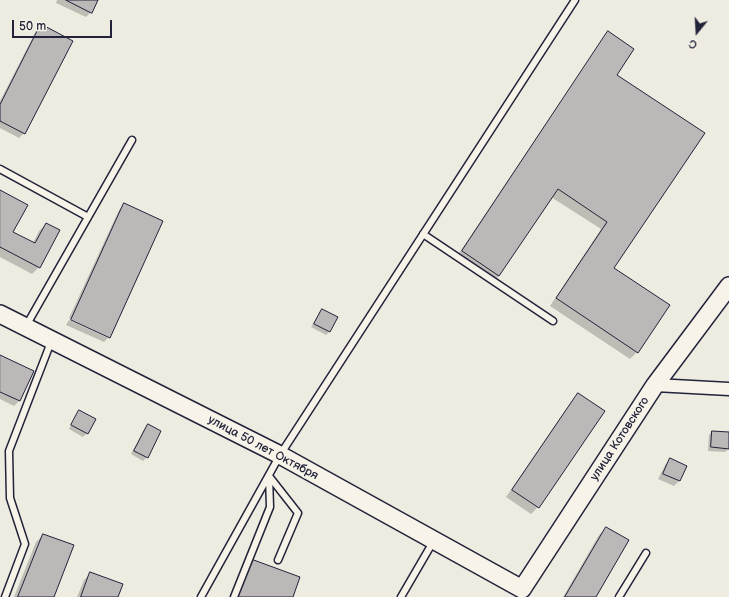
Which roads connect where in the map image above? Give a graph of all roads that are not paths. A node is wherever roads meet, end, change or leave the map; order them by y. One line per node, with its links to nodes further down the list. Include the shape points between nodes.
1 (575, 0): 5 (lane)
2 (132, 140): 4 (lane)
3 (0, 169): 4 (lane)
4 (88, 217): 9 (lane)
5 (423, 234): 8 (lane); 13 (lane)
6 (726, 292): 11 (main road, улица Котовского)
7 (0, 314): 9 (main road, улица 50 лет Октября)
8 (553, 321)
9 (25, 327): 10 (main road, улица 50 лет Октября)
10 (52, 340): 13 (main road, улица 50 лет Октября); 19 (lane, via 10,451 10,498 26,544)
11 (655, 385): 12 (street); 18 (main road, улица Котовского)
12 (729, 389)
13 (280, 455): 14 (lane); 15 (main road, улица 50 лет Октября)
14 (269, 476): 17 (lane, via 298,513); 20 (lane); 21 (lane, via 270,507)
15 (434, 540): 18 (main road, улица 50 лет Октября); 22 (lane)
16 (646, 554): 23 (lane)
17 (278, 560)
18 (520, 593)
19 (5, 597)
20 (201, 597)
21 (234, 597)
22 (401, 597)
23 (619, 597)

